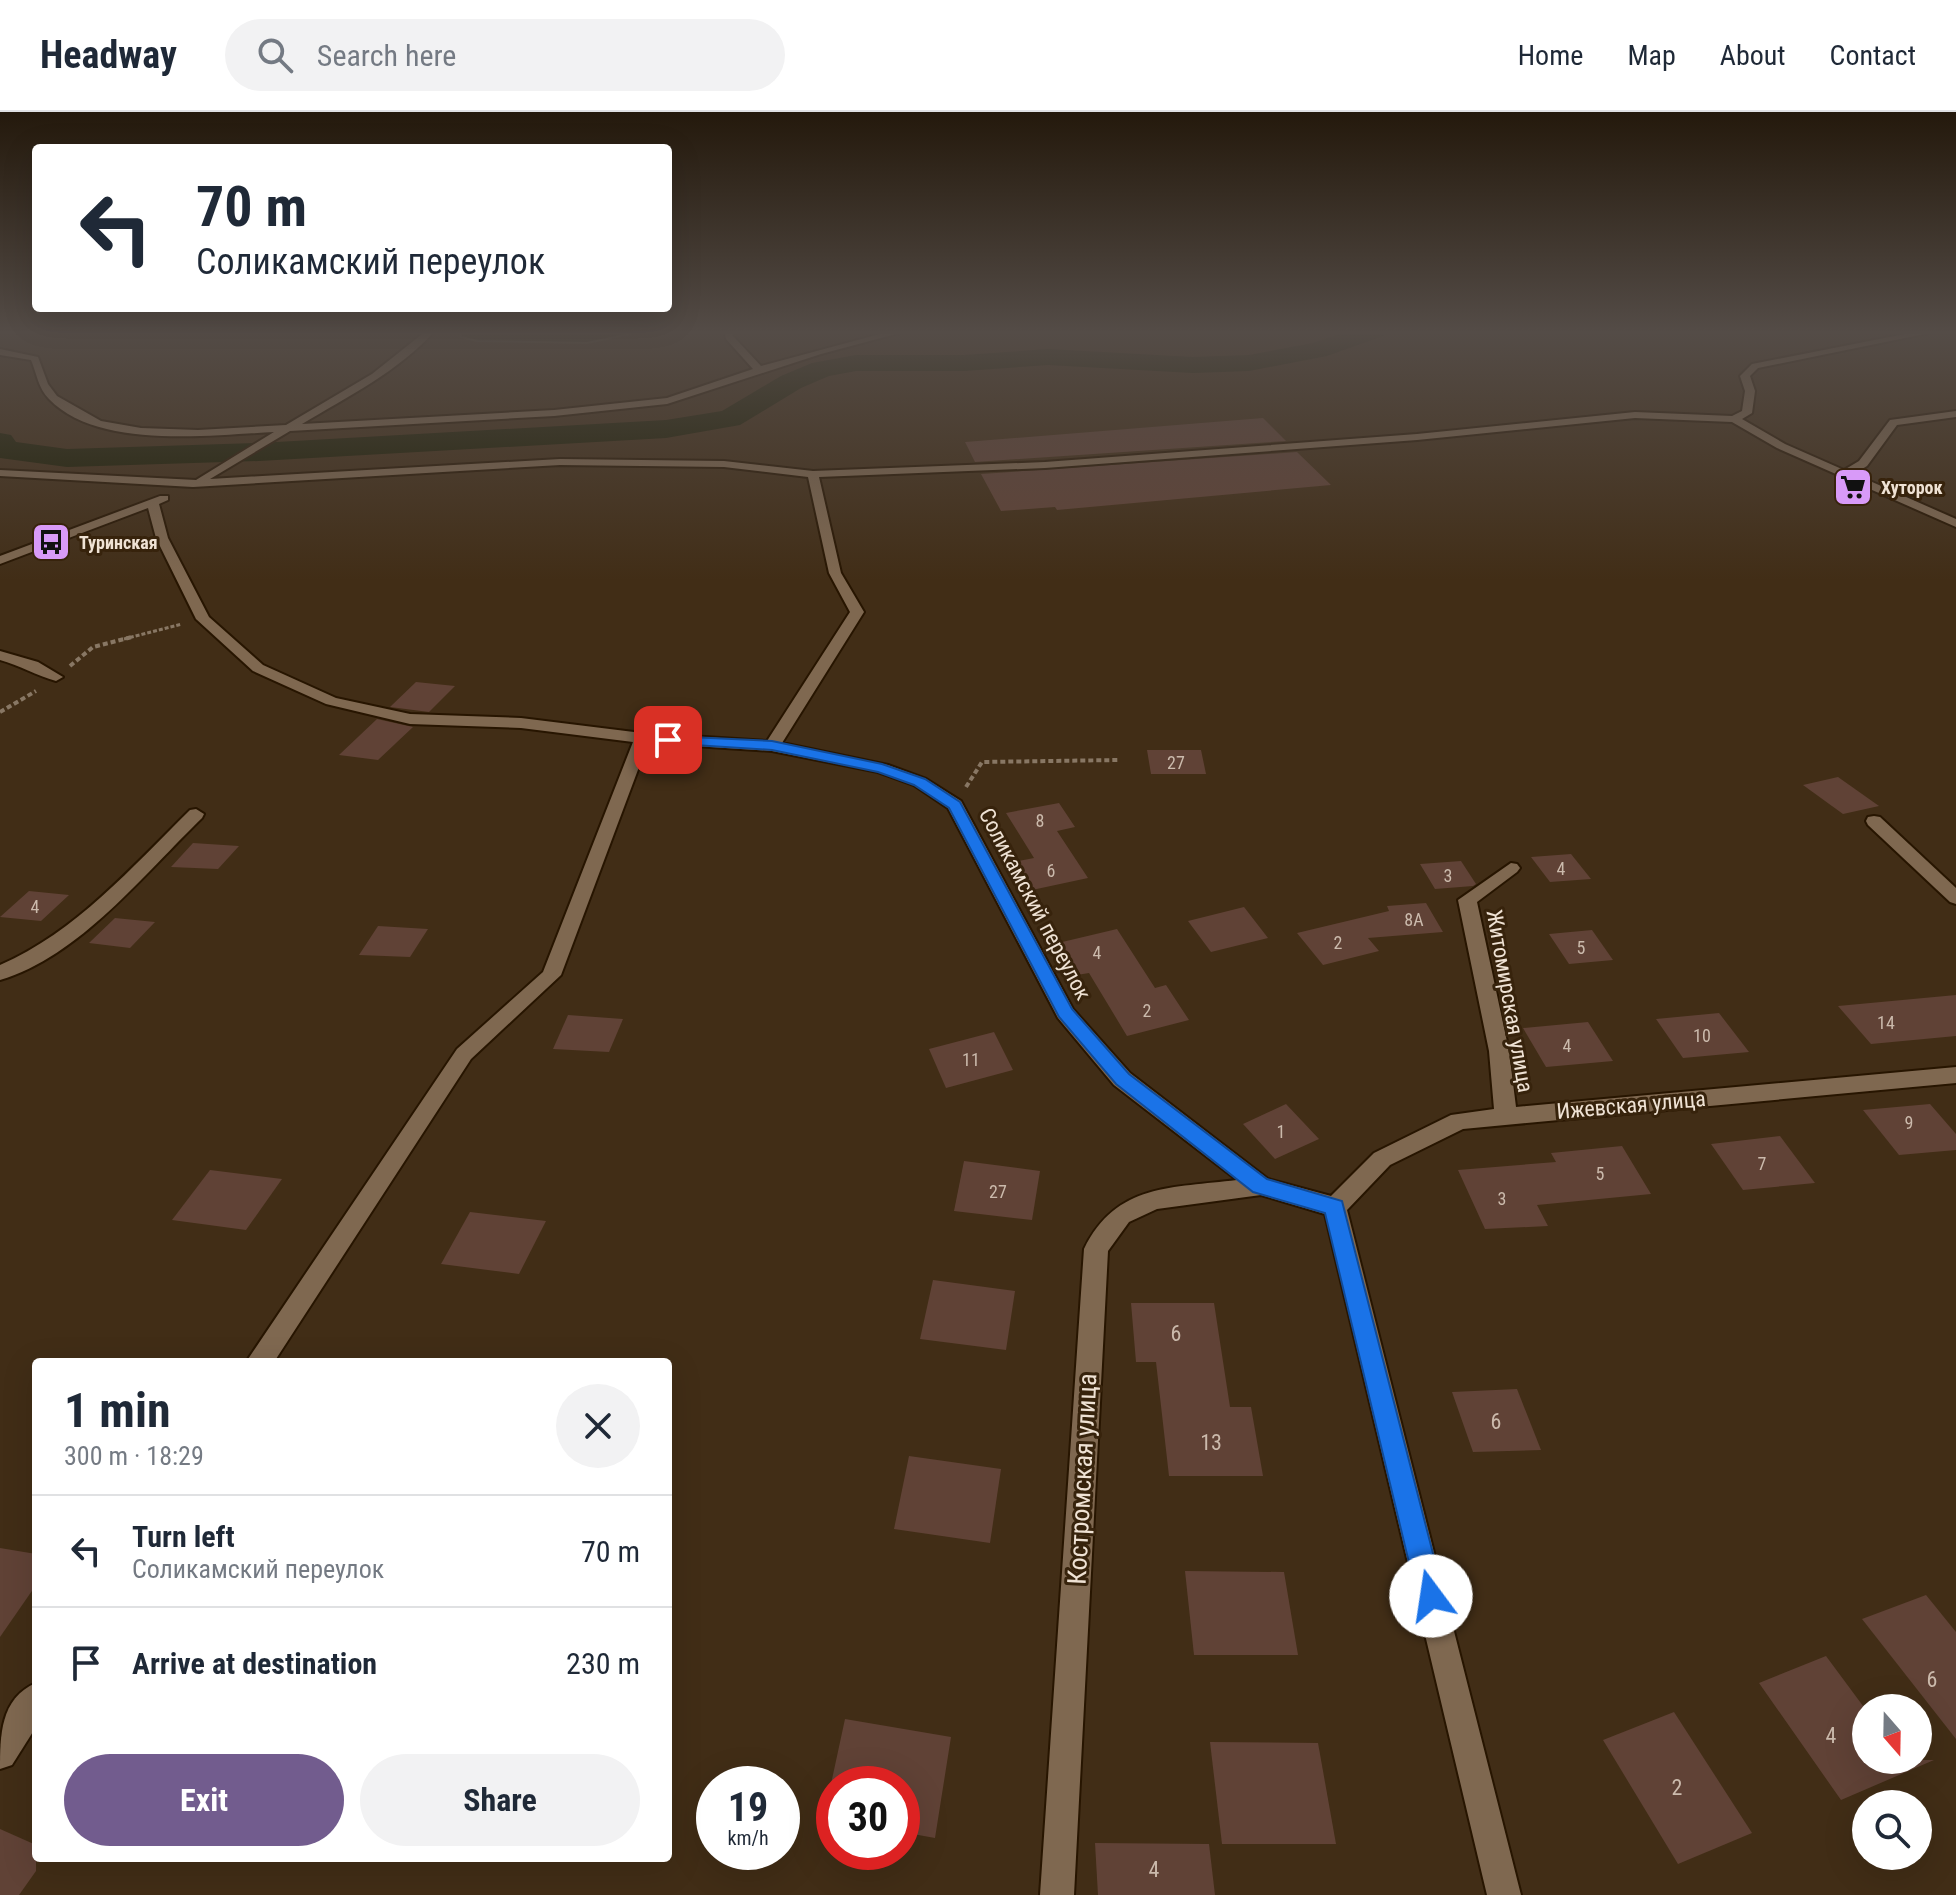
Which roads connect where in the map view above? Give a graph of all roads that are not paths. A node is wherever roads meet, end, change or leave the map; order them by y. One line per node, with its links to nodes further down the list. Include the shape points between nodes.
1 (80, 414): 7 (street, via 90,421 159,431)
2 (313, 414): 7 (street)
3 (533, 414): 7 (street)
4 (1744, 414): 6 (street)
5 (1954, 414): 9 (street, via 1894,422 1867,464)
6 (1734, 419): 9 (street, via 1759,436); 10 (street, via 1635,415 1045,465)
7 (289, 429): 11 (street)
8 (0, 473): 11 (street)
9 (1846, 473): 13 (street)
10 (813, 474): 11 (street, via 724,464 560,462); 18 (street, via 835,573 857,612)
11 (193, 484): 12 (street)
12 (153, 503): 14 (street); 17 (street, Соликамский переулок, via 162,538 203,619 258,668 369,712)
13 (1956, 523)
14 (0, 560)
15 (0, 655): 16 (street)
16 (56, 677)
17 (642, 738): 18 (street, Соликамский переулок); 28 (street, via 551,975 464,1054)
18 (772, 746): 26 (street, Соликамский переулок, via 882,768 920,782 955,805 1065,1013 1122,1079)
19 (196, 814): 23 (street, via 64,939)
20 (1874, 821): 22 (street)
21 (1511, 868): 25 (street, Житомирская улица, via 1467,900 1499,1051)
22 (1956, 898)
23 (0, 973)
24 (1956, 1075): 25 (street, Ижевская улица)
25 (1506, 1117): 27 (street, Ижевская улица, via 1459,1121 1382,1159)
26 (1261, 1186): 27 (street, Соликамский переулок); 31 (street, Костромская улица, via 1154,1200 1121,1215 1096,1249)
27 (1335, 1207): 32 (street)
28 (262, 1358)
29 (32, 1705): 30 (street)
30 (0, 1753)
31 (1057, 1895)
32 (1504, 1895)

